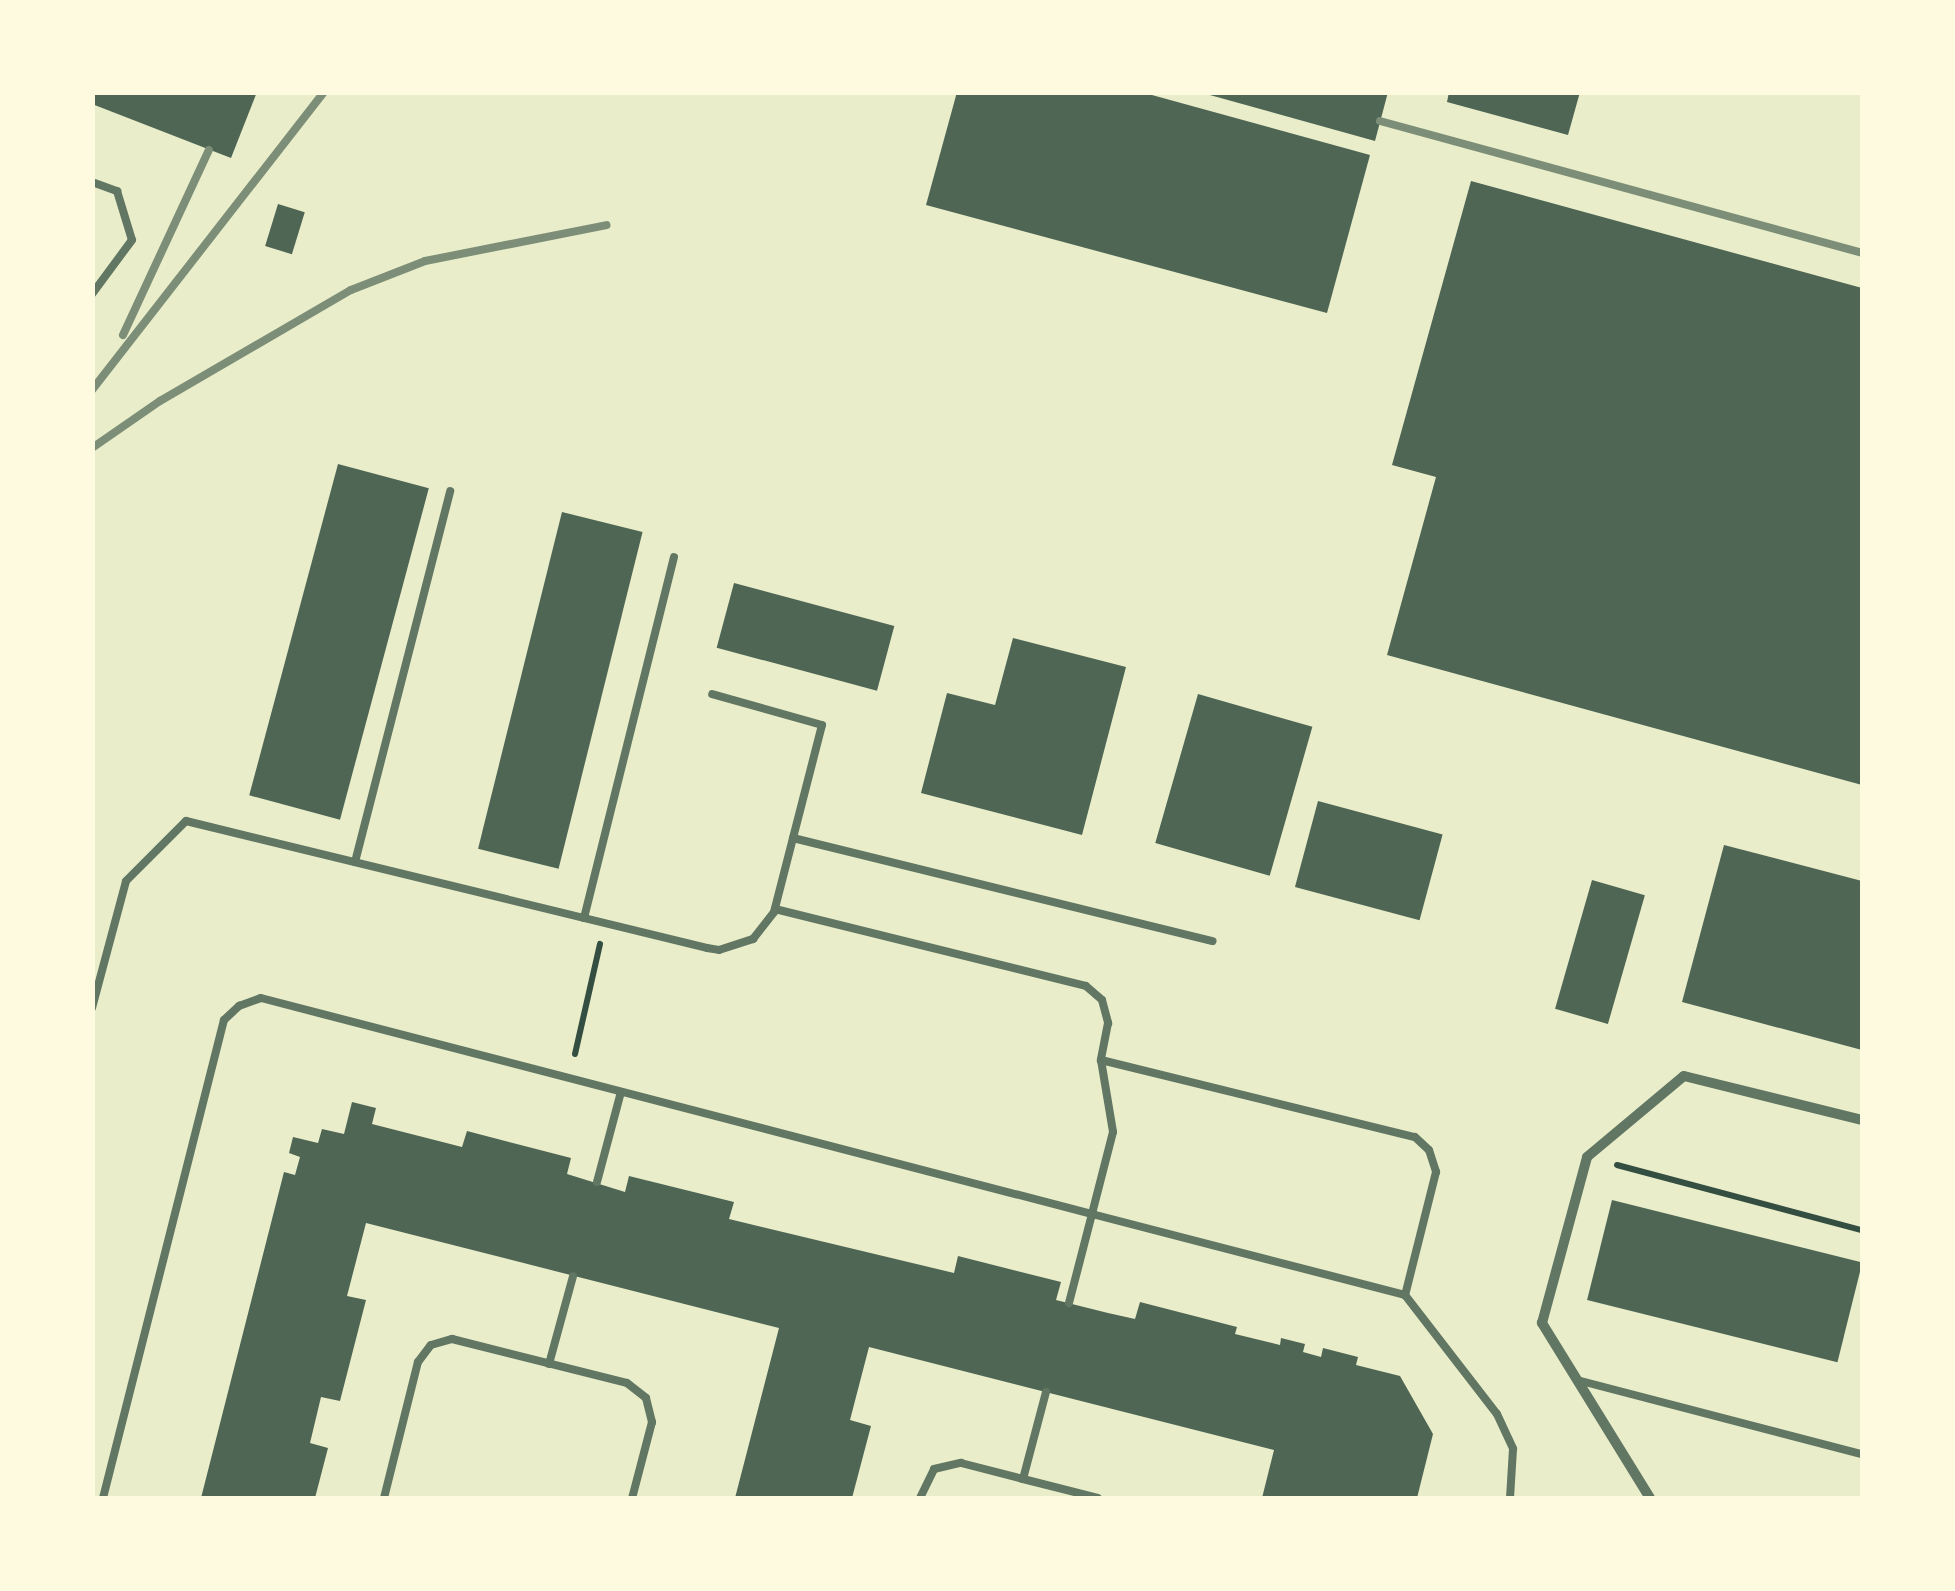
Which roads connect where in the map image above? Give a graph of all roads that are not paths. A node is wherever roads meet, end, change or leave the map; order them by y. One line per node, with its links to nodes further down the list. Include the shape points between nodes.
1 (92, 182): 2 (lane, via 118,192 132,240)
2 (92, 294)
3 (450, 491): 7 (lane)
4 (674, 557): 9 (lane)
5 (712, 694): 6 (lane, via 822,726)
6 (793, 838): 8 (lane); 10 (lane)
7 (355, 862): 9 (lane); 11 (lane, via 186,821 126,882)
8 (775, 909): 9 (lane, via 753,939 719,950); 12 (lane, via 1086,986 1102,1000 1108,1023)
9 (584, 918)
10 (1212, 941)
11 (92, 1008)
12 (1101, 1060): 16 (lane, via 1113,1132); 18 (lane, via 1415,1137 1430,1150 1436,1172)
13 (621, 1092): 15 (lane); 16 (lane); 25 (lane, via 261,998 239,1006 224,1020)
14 (1862, 1120): 21 (street, via 1684,1076 1587,1157 1542,1322)
15 (597, 1182)
16 (1092, 1214): 18 (lane); 19 (lane)
17 (573, 1276): 20 (lane)
18 (1405, 1295): 30 (lane, via 1497,1414 1513,1450)
19 (1069, 1302)
20 (549, 1364): 26 (lane, via 452,1339 431,1344 418,1362); 27 (lane, via 627,1383 646,1398 652,1422)
21 (1577, 1380): 23 (lane); 31 (street)
22 (1046, 1392): 24 (lane)
23 (1862, 1454)
24 (1023, 1479): 28 (lane, via 961,1463 934,1469); 29 (lane)
25 (104, 1498)
26 (384, 1498)
27 (632, 1498)
28 (920, 1498)
29 (1098, 1498)
30 (1510, 1498)
31 (1650, 1498)

